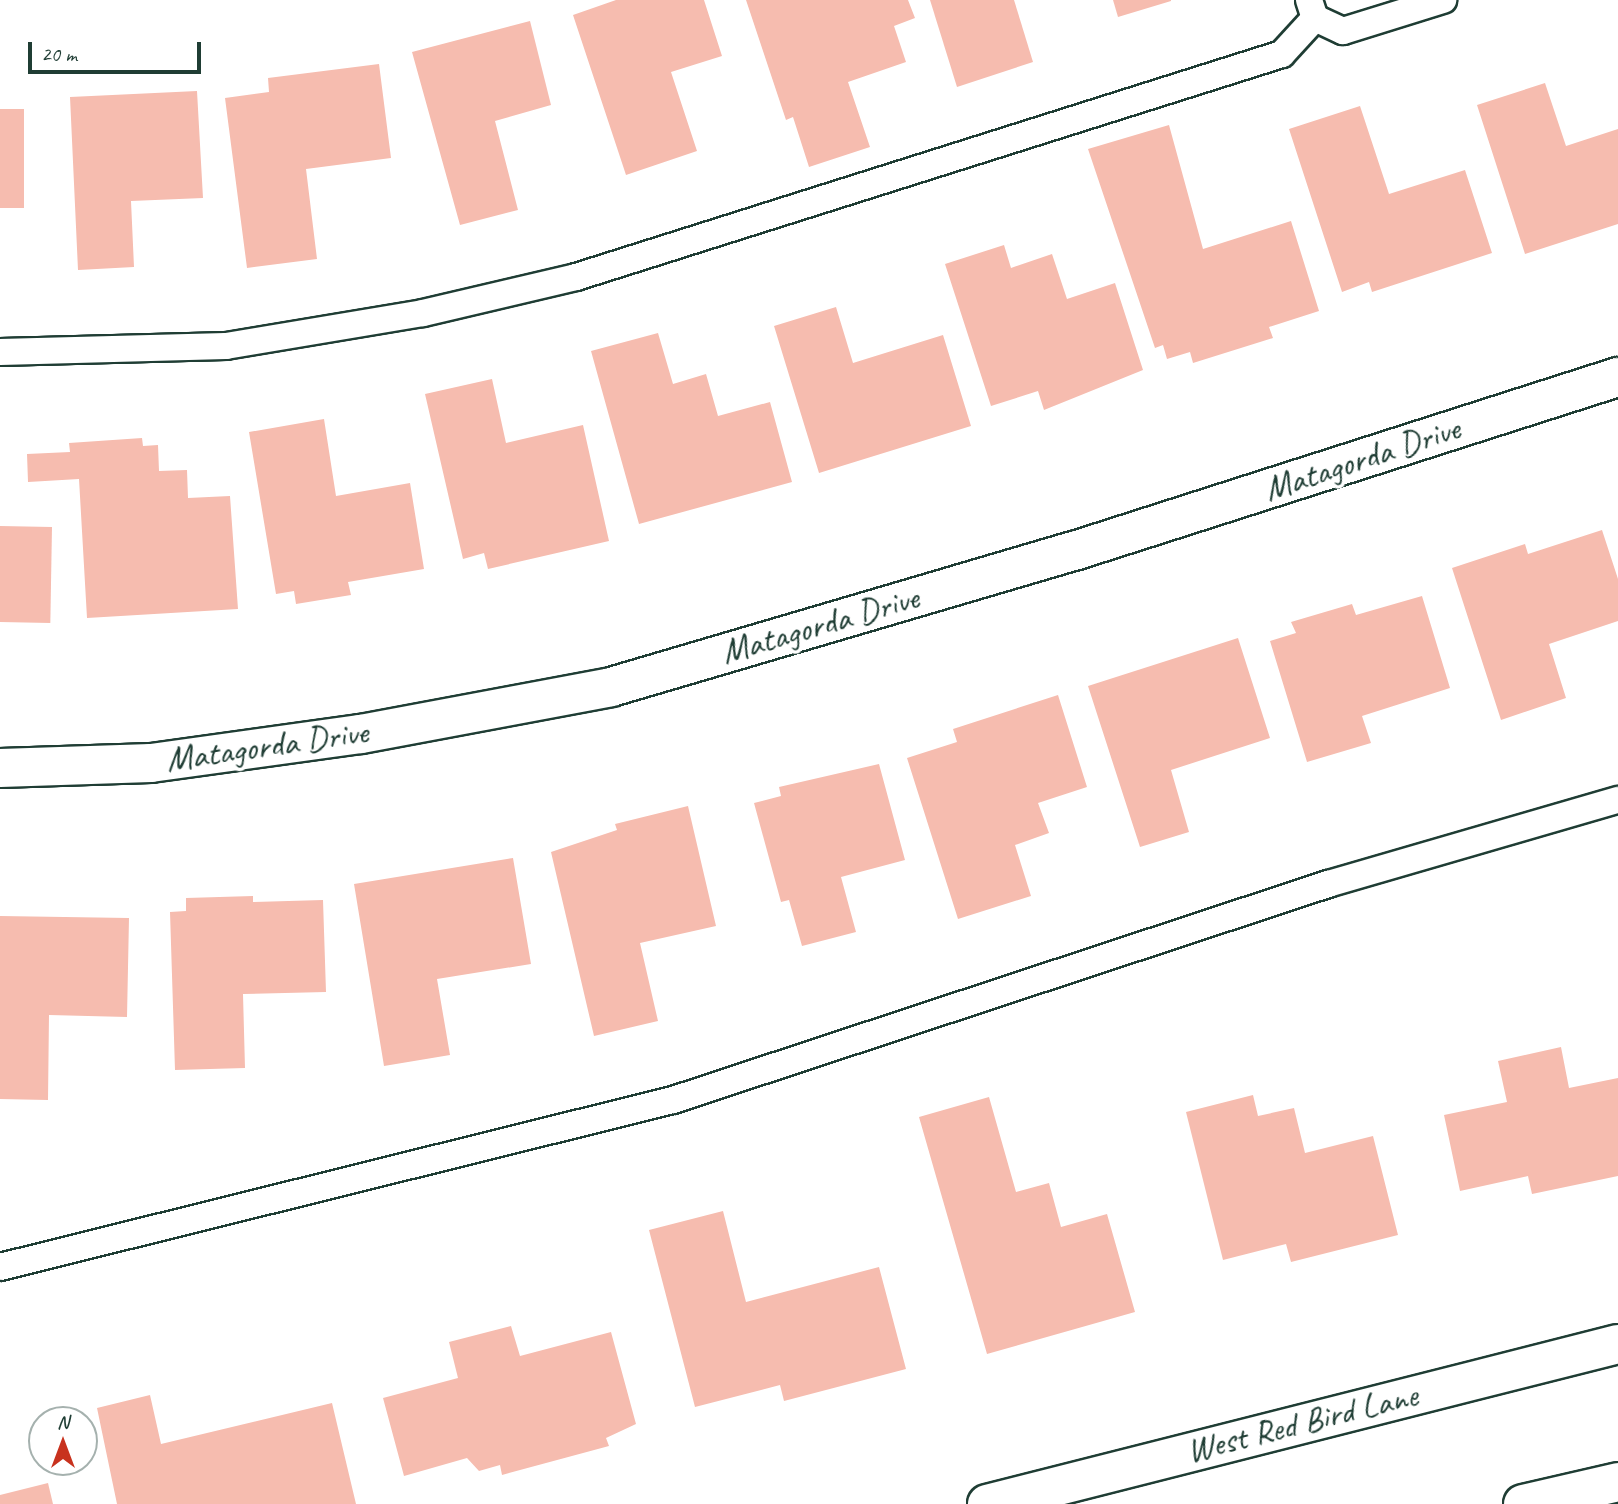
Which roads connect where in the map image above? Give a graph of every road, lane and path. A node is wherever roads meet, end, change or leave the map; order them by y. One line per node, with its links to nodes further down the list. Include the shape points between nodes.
1 (1443, 0): 2 (lane, via 1343,31)
2 (1312, 9): 3 (lane, via 1282,54 576,277 423,313 226,346)
3 (0, 352)
4 (1618, 377): 5 (street, Matagorda Drive, via 1074,551 611,687 361,734 151,763)
5 (0, 768)
6 (1618, 800): 7 (lane, via 1328,884 673,1100)
7 (0, 1267)
8 (1618, 1344): 10 (street, West Red Bird Lane)
9 (1618, 1482): 11 (street)
10 (987, 1504)
11 (1523, 1504)

